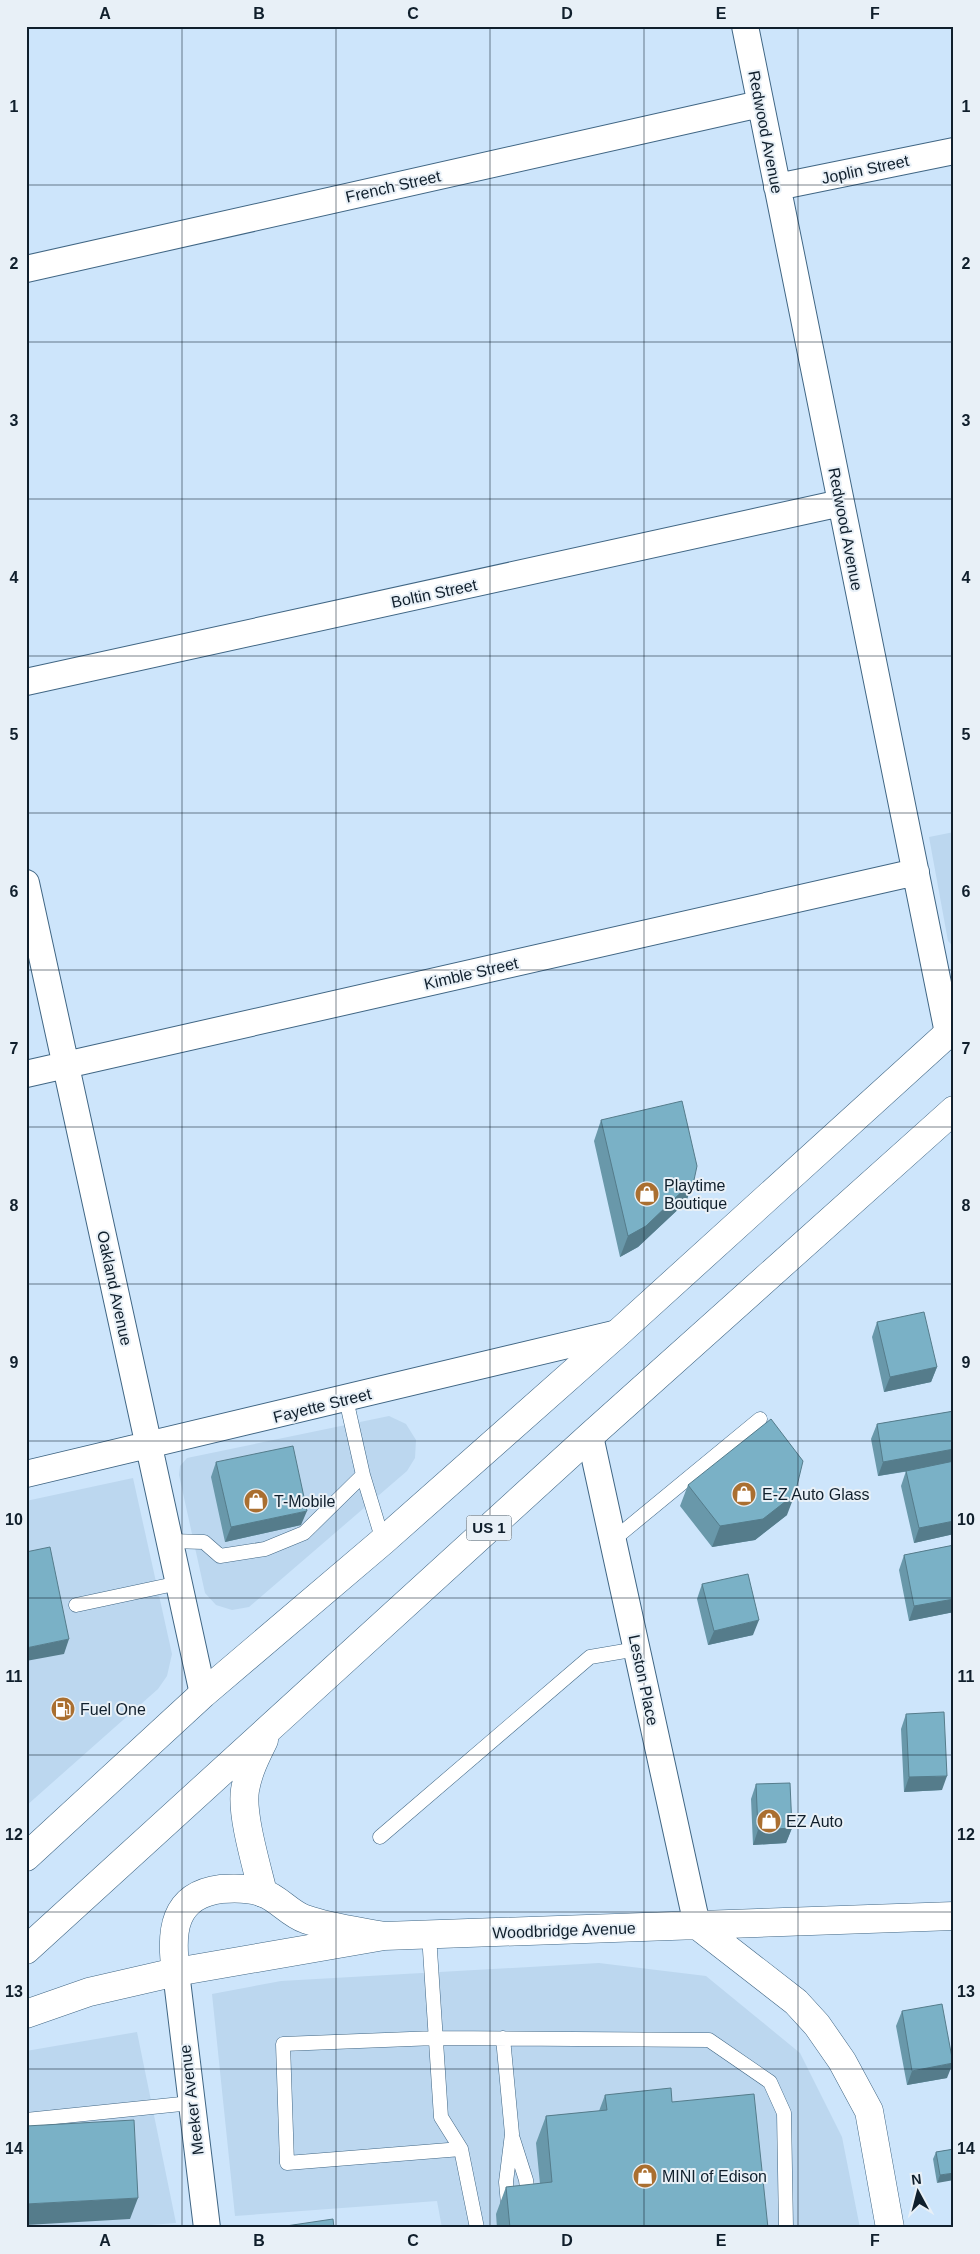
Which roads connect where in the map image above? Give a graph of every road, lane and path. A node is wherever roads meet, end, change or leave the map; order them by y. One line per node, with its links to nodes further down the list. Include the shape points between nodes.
1 (745, 26): 2 (street, Redwood Avenue)
2 (760, 104): 4 (street, Redwood Avenue); 5 (street, French Street)
3 (954, 150): 4 (street, Joplin Street)
4 (777, 187): 6 (street, Redwood Avenue)
5 (26, 269)
6 (841, 503): 7 (street, Boltin Street); 8 (street, Redwood Avenue)
7 (26, 682)
8 (916, 872): 10 (street, Redwood Avenue); 11 (street, Kimble Street)
9 (26, 883): 11 (street, Oakland Avenue)
10 (951, 1030): 14 (main road)
11 (66, 1065): 12 (street, Kimble Street); 18 (street, Oakland Avenue)
12 (26, 1074)
13 (954, 1110): 17 (main road, US 1)
14 (618, 1334): 15 (street, Fayette Street); 21 (main road)
15 (346, 1399): 18 (street, Fayette Street); 20 (lane)
16 (760, 1419): 22 (lane)
17 (590, 1436): 22 (street, Leston Place); 28 (main road, US 1)
18 (150, 1446): 19 (street, Fayette Street); 23 (street, Oakland Avenue)
19 (26, 1474)
20 (363, 1475): 21 (lane); 23 (lane, via 304,1533 265,1549 220,1556 204,1542)
21 (383, 1540): 27 (main road)
22 (613, 1540): 26 (street, Leston Place)
23 (171, 1541): 24 (street, Oakland Avenue)
24 (180, 1583): 25 (lane); 27 (street, Oakland Avenue)
25 (76, 1605)
26 (637, 1649): 29 (lane, via 590,1657); 33 (street, Leston Place)
27 (203, 1694): 30 (main road)
28 (268, 1729): 31 (main road, via 250,1768 245,1793 249,1834); 36 (main road, US 1)
29 (380, 1837)
30 (26, 1857)
31 (263, 1893): 35 (main road, via 304,1919); 37 (main road, via 234,1888 204,1891 185,1905 174,1925 172,1946)
32 (954, 1916): 33 (main road, Woodbridge Avenue)
33 (697, 1925): 34 (main road, Woodbridge Avenue); 50 (main road, via 796,2002 842,2061 869,2111)
34 (429, 1935): 35 (main road, Woodbridge Avenue); 39 (lane)
35 (384, 1936): 37 (main road, Woodbridge Avenue)
36 (26, 1950)
37 (176, 1972): 38 (main road, Woodbridge Avenue, via 89,1992); 41 (street, Meeker Avenue)
38 (26, 2014)
39 (436, 2038): 40 (lane); 44 (lane, via 441,2117); 44 (lane, via 283,2044 287,2163)
40 (503, 2038): 43 (lane); 49 (lane, via 709,2040 770,2082 784,2113)
41 (191, 2103): 42 (lane); 47 (street, Meeker Avenue)
42 (26, 2120)
43 (512, 2134): 45 (lane, via 526,2180); 46 (lane, via 506,2182)
44 (461, 2149): 48 (lane)
45 (530, 2210)
46 (509, 2212)
47 (207, 2228)
48 (477, 2228)
49 (786, 2228)
50 (890, 2228)

